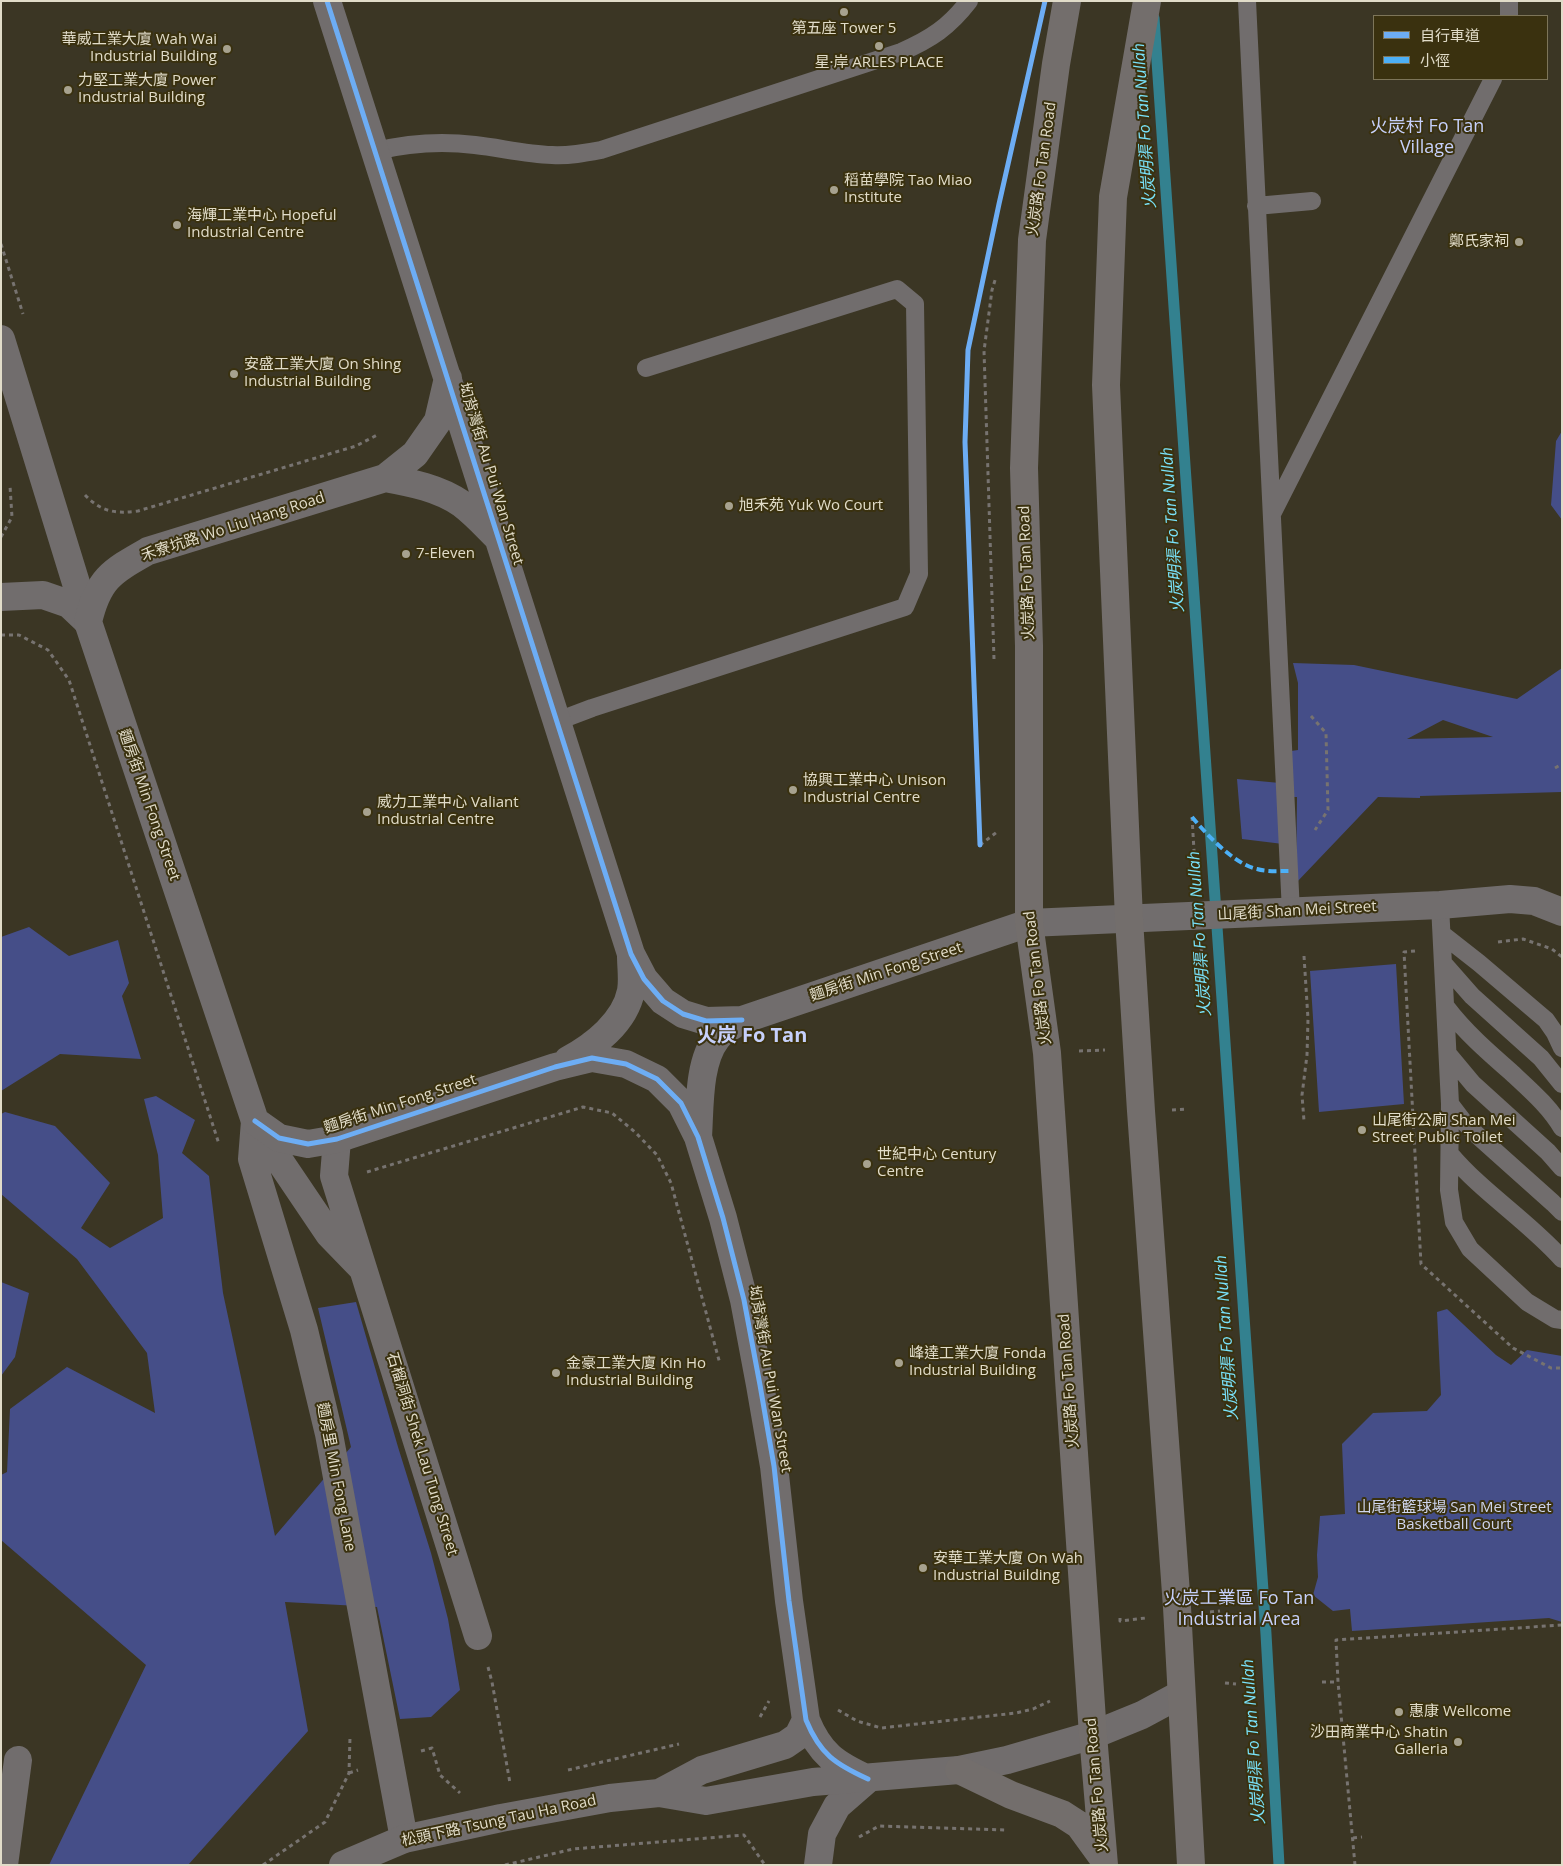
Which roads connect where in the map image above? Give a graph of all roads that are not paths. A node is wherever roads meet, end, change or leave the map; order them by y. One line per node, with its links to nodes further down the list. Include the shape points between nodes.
1 (327, 1): 9 (street, 㘭背灣街 Au Pui Wan Street)
2 (969, 1): 9 (lane, via 940,32 915,46 624,143 578,154 552,155 432,142)
3 (1067, 1): 25 (main road, 火炭路 Fo Tan Road, via 1032,240 1024,468 1030,656)
4 (1147, 1): 24 (main road, via 1119,157 1111,226 1106,385)
5 (1247, 1): 11 (lane)
6 (1509, 1): 7 (lane)
7 (1510, 15)
8 (1492, 80): 16 (lane)
9 (376, 151): 14 (street, 㘭背灣街 Au Pui Wan Street)
10 (1312, 201): 11 (lane)
11 (1256, 206): 16 (lane)
12 (1, 339): 19 (street, 麵房街 Min Fong Street)
13 (646, 368): 20 (lane, via 897,289 915,304 920,574 905,606)
14 (448, 378): 15 (street, 禾寮坑路 Wo Liu Hang Road, via 438,421 415,454); 17 (street, 㘭背灣街 Au Pui Wan Street)
15 (385, 478): 17 (street, via 424,486 443,494 462,504); 19 (street, 禾寮坑路 Wo Liu Hang Road, via 148,551 119,568 102,583)
16 (1271, 515): 22 (lane)
17 (498, 537): 20 (street, 㘭背灣街 Au Pui Wan Street)
18 (1, 597): 19 (street, via 43,595 69,604)
19 (88, 622): 36 (street, 麵房街 Min Fong Street)
20 (555, 722): 27 (street, 㘭背灣街 Au Pui Wan Street)
21 (1440, 905): 22 (street, 山尾街 Shan Mei Street); 23 (street, 山尾街 Shan Mei Street, via 1510,899 1534,901); 26 (lane)
22 (1291, 912): 24 (street, 山尾街 Shan Mei Street)
23 (1562, 912)
24 (1129, 919): 25 (street, 山尾街 Shan Mei Street); 47 (main road)
25 (1029, 923): 30 (street, 麵房街 Min Fong Street); 49 (main road, 火炭路 Fo Tan Road, via 1047,1053)
26 (1442, 934): 28 (lane); 31 (lane, via 1546,1020)
27 (631, 954): 30 (street, via 644,980 663,1001 683,1014 706,1021); 33 (street, via 631,991 620,1016 583,1052)
28 (1443, 963): 29 (lane); 34 (lane, via 1472,996 1541,1058)
29 (1446, 1007): 32 (lane); 37 (lane, via 1472,1038 1542,1100)
30 (742, 1020): 38 (street, via 718,1036 708,1052)
31 (1562, 1048)
32 (1448, 1054): 35 (lane); 41 (lane, via 1473,1084)
33 (555, 1067): 38 (street, 㘭背灣街 Au Pui Wan Street, via 592,1058 626,1064 657,1079 681,1104); 39 (street, 麵房街 Min Fong Street)
34 (1562, 1084)
35 (1450, 1104): 40 (lane); 42 (lane, via 1463,1121)
36 (256, 1121): 39 (street, 麵房街 Min Fong Street, via 279,1138 308,1144); 44 (street, 石榴洞街 Shek Lau Tung Street, via 329,1234); 54 (street, 麵房里 Min Fong Lane, via 252,1159 304,1330 329,1434)
37 (1562, 1128)
38 (698, 1137): 48 (street, 㘭背灣街 Au Pui Wan Street, via 735,1263 760,1385 774,1466)
39 (337, 1139): 44 (street, 石榴洞街 Shek Lau Tung Street, via 334,1176)
40 (1450, 1154): 43 (lane); 45 (lane, via 1449,1190 1454,1222 1470,1249 1527,1302)
41 (1562, 1168)
42 (1562, 1212)
43 (1562, 1260)
44 (366, 1272): 46 (street, 石榴洞街 Shek Lau Tung Street)
45 (1562, 1320)
46 (478, 1636)
47 (1181, 1694): 49 (street, 松頭下路 Tsung Tau Ha Road, via 1142,1715); 59 (main road)
48 (806, 1720): 52 (street, 㘭背灣街 Au Pui Wan Street, via 826,1753 845,1769); 53 (street, 松頭下路 Tsung Tau Ha Road, via 798,1736 785,1745 702,1770)
49 (1092, 1735): 51 (street, 松頭下路 Tsung Tau Ha Road); 55 (main road, 火炭路 Fo Tan Road)
50 (18, 1760): 56 (street)
51 (960, 1770): 52 (street, 松頭下路 Tsung Tau Ha Road); 55 (main road, via 1011,1795 1062,1814 1079,1825)
52 (868, 1778): 53 (street, 松頭下路 Tsung Tau Ha Road, via 813,1782 706,1801); 58 (street, via 837,1806 822,1834)
53 (659, 1793): 54 (street, 松頭下路 Tsung Tau Ha Road, via 601,1799)
54 (404, 1839): 57 (street, 松頭下路 Tsung Tau Ha Road)
55 (1104, 1862)
56 (4, 1865)
57 (343, 1865)
58 (818, 1865)
59 (1191, 1865)

